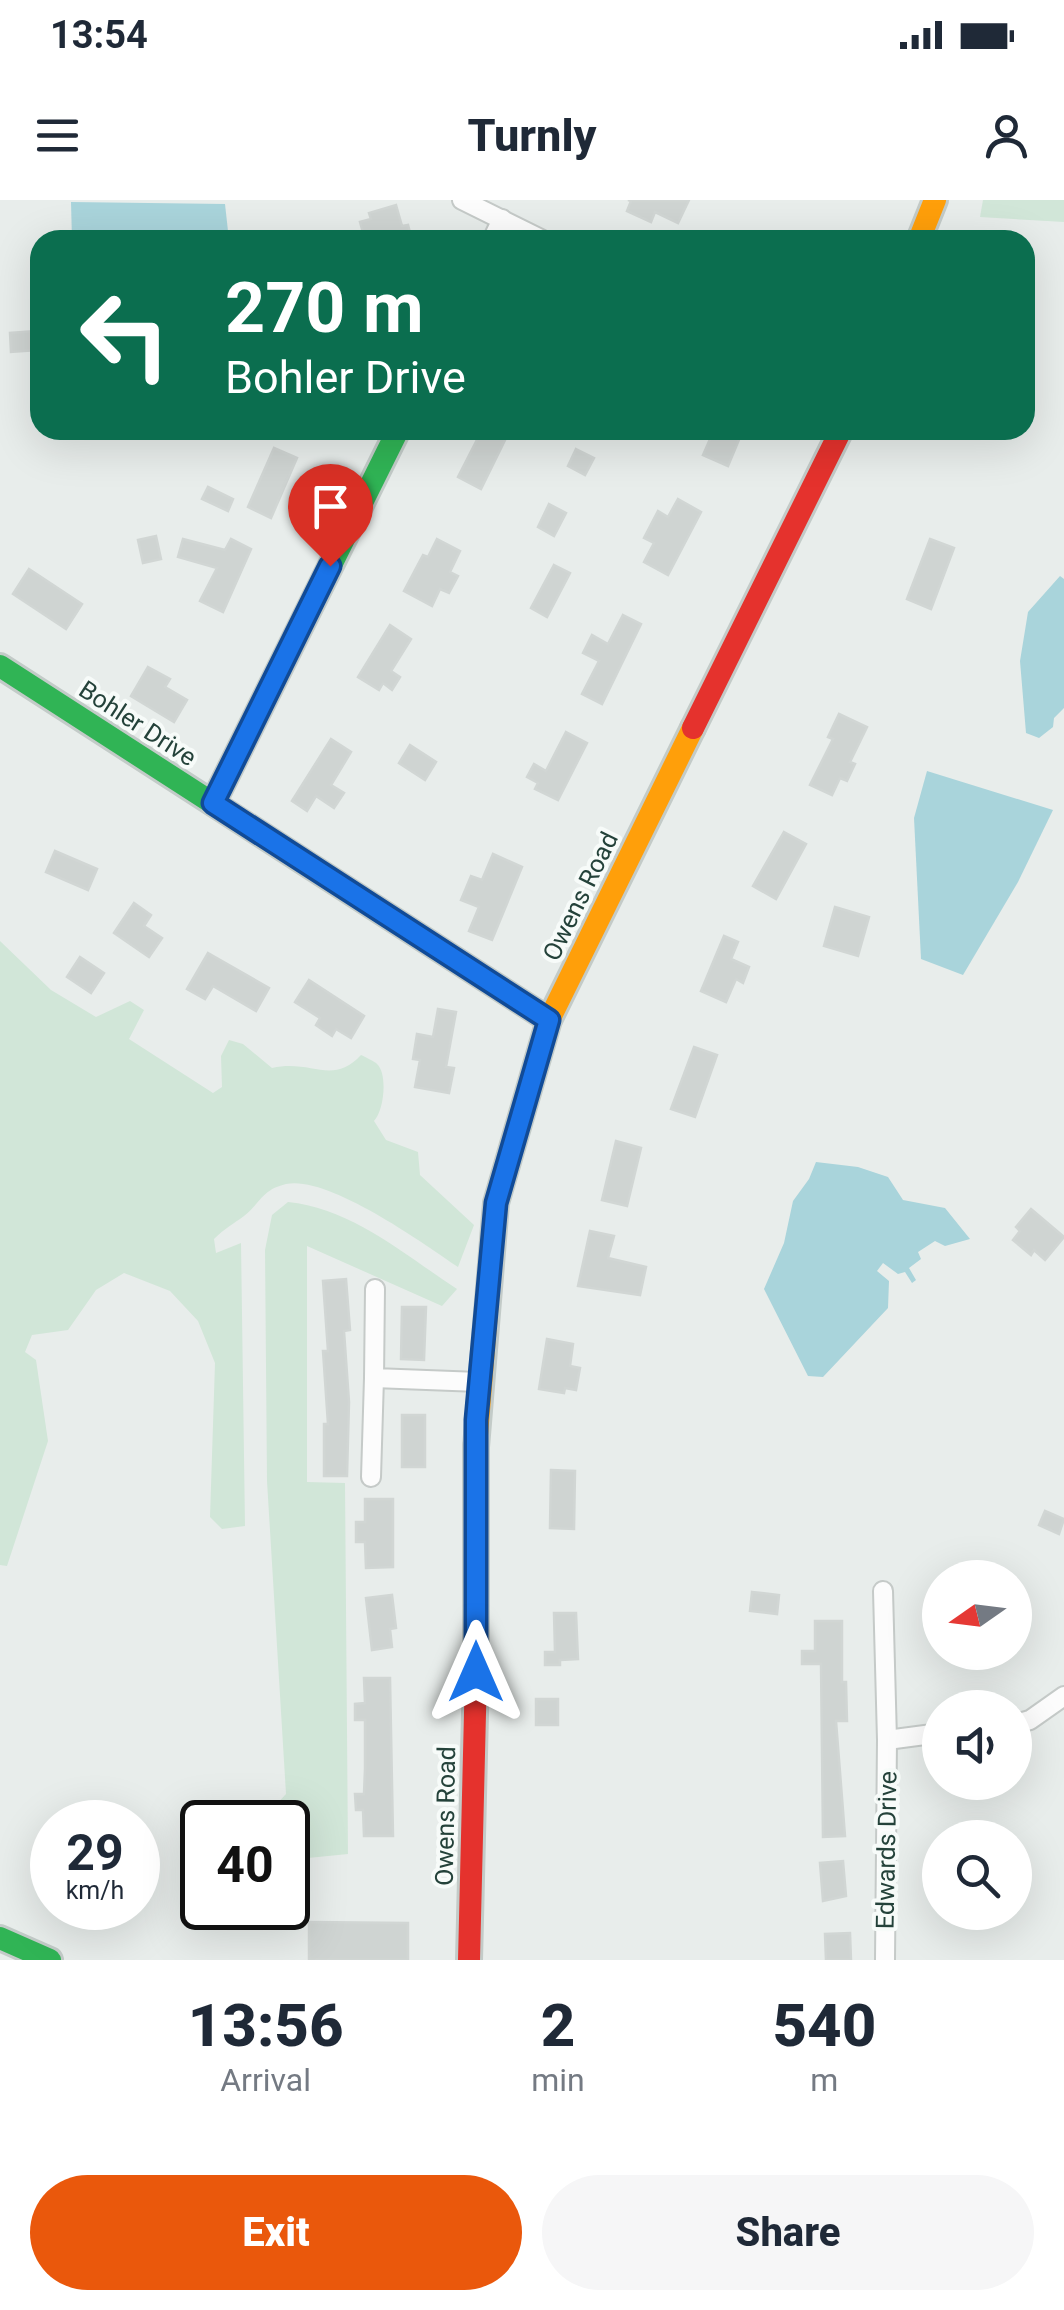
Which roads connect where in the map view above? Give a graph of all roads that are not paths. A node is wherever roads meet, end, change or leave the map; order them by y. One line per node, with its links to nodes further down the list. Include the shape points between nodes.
1 (462, 200): 3 (street)
2 (935, 200): 6 (street)
3 (502, 219): 4 (street); 5 (street)
4 (497, 230)
5 (523, 230)
6 (923, 230)
7 (393, 440): 10 (street)
8 (836, 440): 11 (street, Owens Road)
9 (0, 666): 10 (street, Bohler Drive)
10 (213, 803): 11 (street, Bohler Drive)
11 (549, 1020): 14 (street, Owens Road, via 496,1203)
12 (374, 1289): 13 (street)
13 (374, 1378): 14 (street); 15 (street)
14 (479, 1382): 23 (street, Owens Road)
15 (371, 1477)
16 (883, 1590): 20 (street, Edwards Drive)
17 (1064, 1696): 18 (street)
18 (1032, 1719)
19 (922, 1735): 20 (street, Edwards Drive)
20 (887, 1740): 24 (street, Edwards Drive)
21 (0, 1938): 22 (street)
22 (50, 1960)
23 (468, 1960)
24 (885, 1960)

